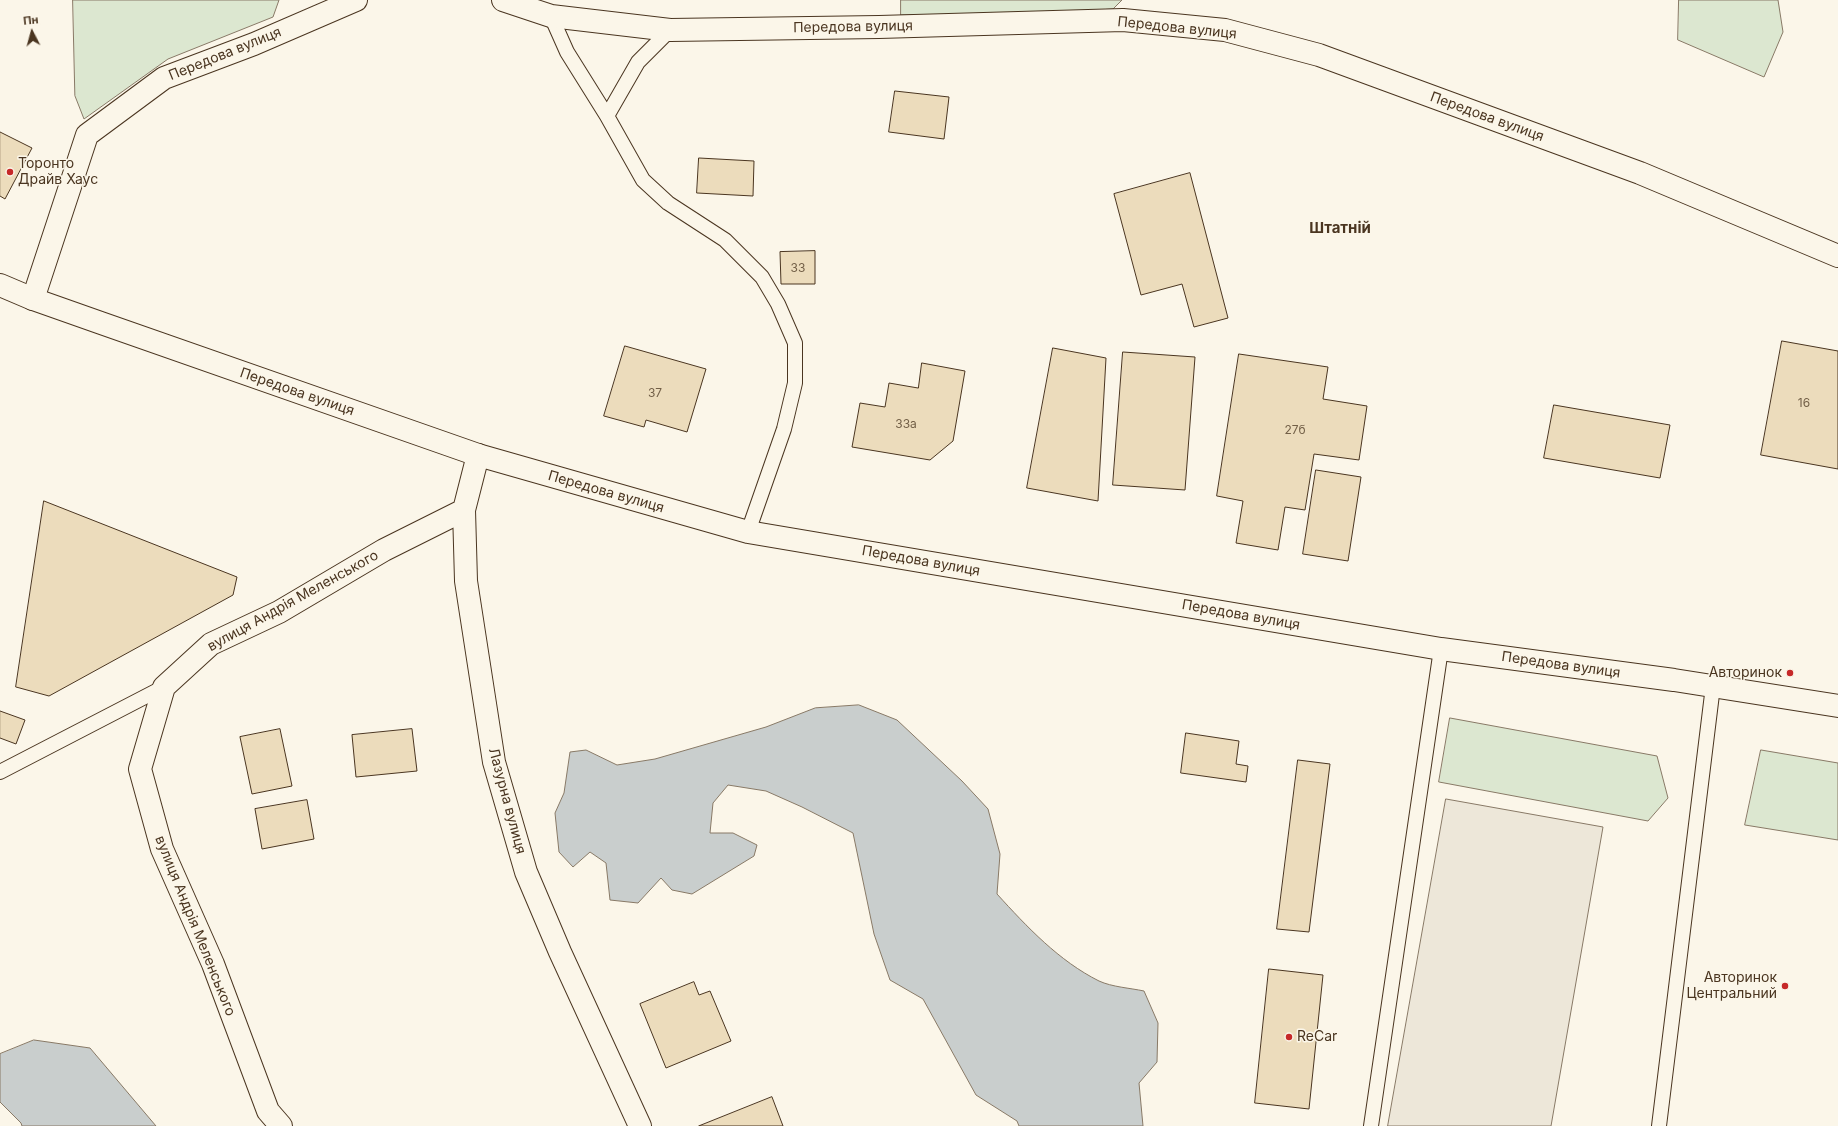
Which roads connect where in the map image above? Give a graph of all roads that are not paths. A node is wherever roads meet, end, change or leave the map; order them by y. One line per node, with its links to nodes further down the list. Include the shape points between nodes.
1 (356, 0): 8 (street, Передова вулиця, via 254,44 164,78 87,135)
2 (503, 0): 3 (street, Передова вулиця)
3 (551, 16): 4 (street, Передова вулиця); 5 (lane, via 567,52)
4 (670, 30): 5 (lane, via 638,62); 6 (street, Передова вулиця, via 1123,20 1225,30 1318,56 1633,170)
5 (607, 116): 11 (lane, via 643,180 668,203 725,240 762,277 778,304 795,343 795,384 784,429)
6 (1838, 256)
7 (0, 285): 8 (street, Передова вулиця)
8 (33, 299): 9 (street, Передова вулиця)
9 (478, 455): 10 (street, Лазурна вулиця); 11 (street, Передова вулиця)
10 (464, 510): 14 (street, вулиця Андрія Меленського, via 384,550 279,612 211,644); 18 (street, Лазурна вулиця, via 466,581 494,762 526,872)
11 (748, 532): 12 (street, Передова вулиця)
12 (1441, 649): 13 (street, Передова вулиця); 19 (lane)
13 (1713, 686): 15 (street, Передова вулиця); 20 (lane)
14 (164, 687): 16 (lane); 17 (street, вулиця Андрія Меленського, via 140,769 162,849 213,964 268,1111)
15 (1838, 706)
16 (0, 772)
17 (281, 1126)
18 (640, 1126)
19 (1371, 1126)
20 (1658, 1126)

